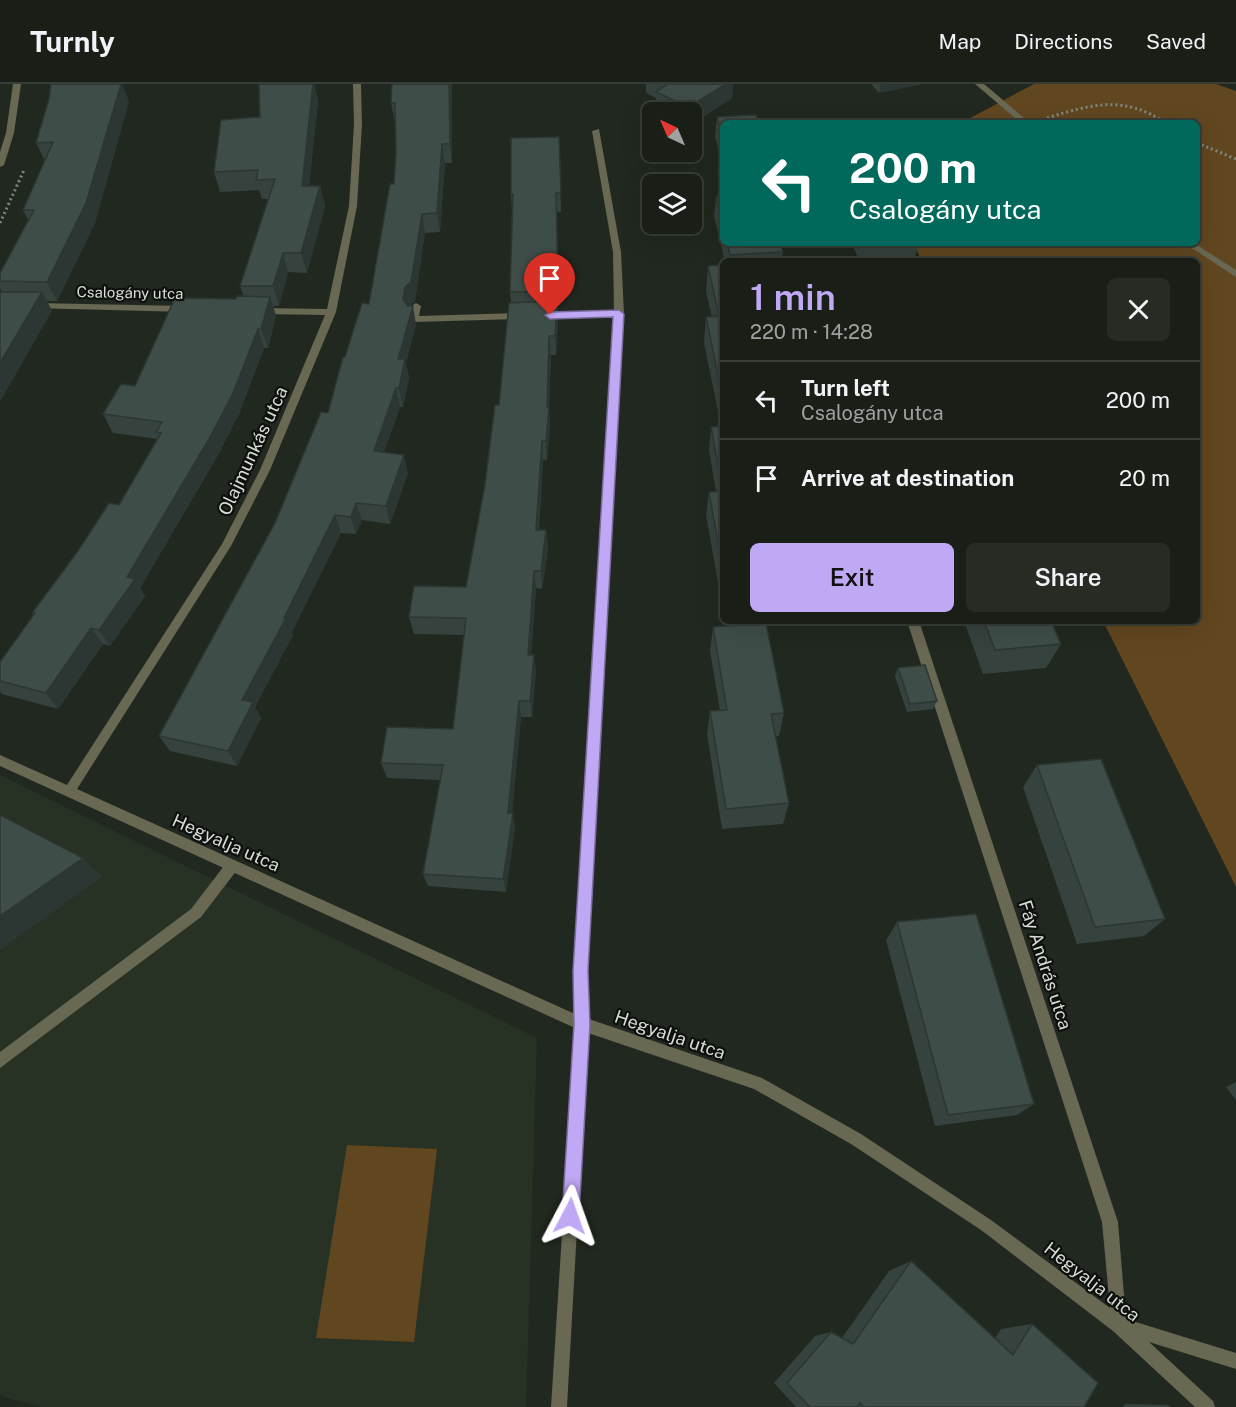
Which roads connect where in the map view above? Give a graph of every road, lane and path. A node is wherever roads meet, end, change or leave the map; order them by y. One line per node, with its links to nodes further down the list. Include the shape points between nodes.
1 (16, 84): 10 (street, via 10,132)
2 (357, 84): 17 (street, Olajmunkás utca, via 352,206)
3 (980, 84): 4 (street)
4 (1022, 120)
5 (1040, 120): 6 (path, via 1090,104 1116,103 1139,108)
6 (1161, 120)
7 (596, 131): 18 (street, via 617,252)
8 (1200, 144): 9 (path)
9 (1236, 159)
10 (0, 165)
11 (1193, 246): 12 (street)
12 (1236, 274)
13 (24, 306): 15 (street, Csalogány utca)
14 (416, 306): 18 (street, via 414,319)
15 (201, 309)
16 (248, 310): 17 (street)
17 (331, 312): 21 (street, Olajmunkás utca, via 265,470 226,546)
18 (619, 314): 23 (street, via 581,959)
19 (914, 624): 25 (street, Fáy András utca, via 1110,1222)
20 (0, 760): 21 (street, Hegyalja utca)
21 (69, 792): 22 (street, Hegyalja utca)
22 (232, 866): 23 (street, Hegyalja utca); 24 (street, via 196,913)
23 (582, 1024): 25 (street, Hegyalja utca, via 757,1083 928,1185); 27 (street)
24 (0, 1061)
25 (1119, 1325): 26 (street); 28 (street, Hegyalja utca)
26 (1236, 1361)
27 (559, 1407)
28 (1207, 1407)

